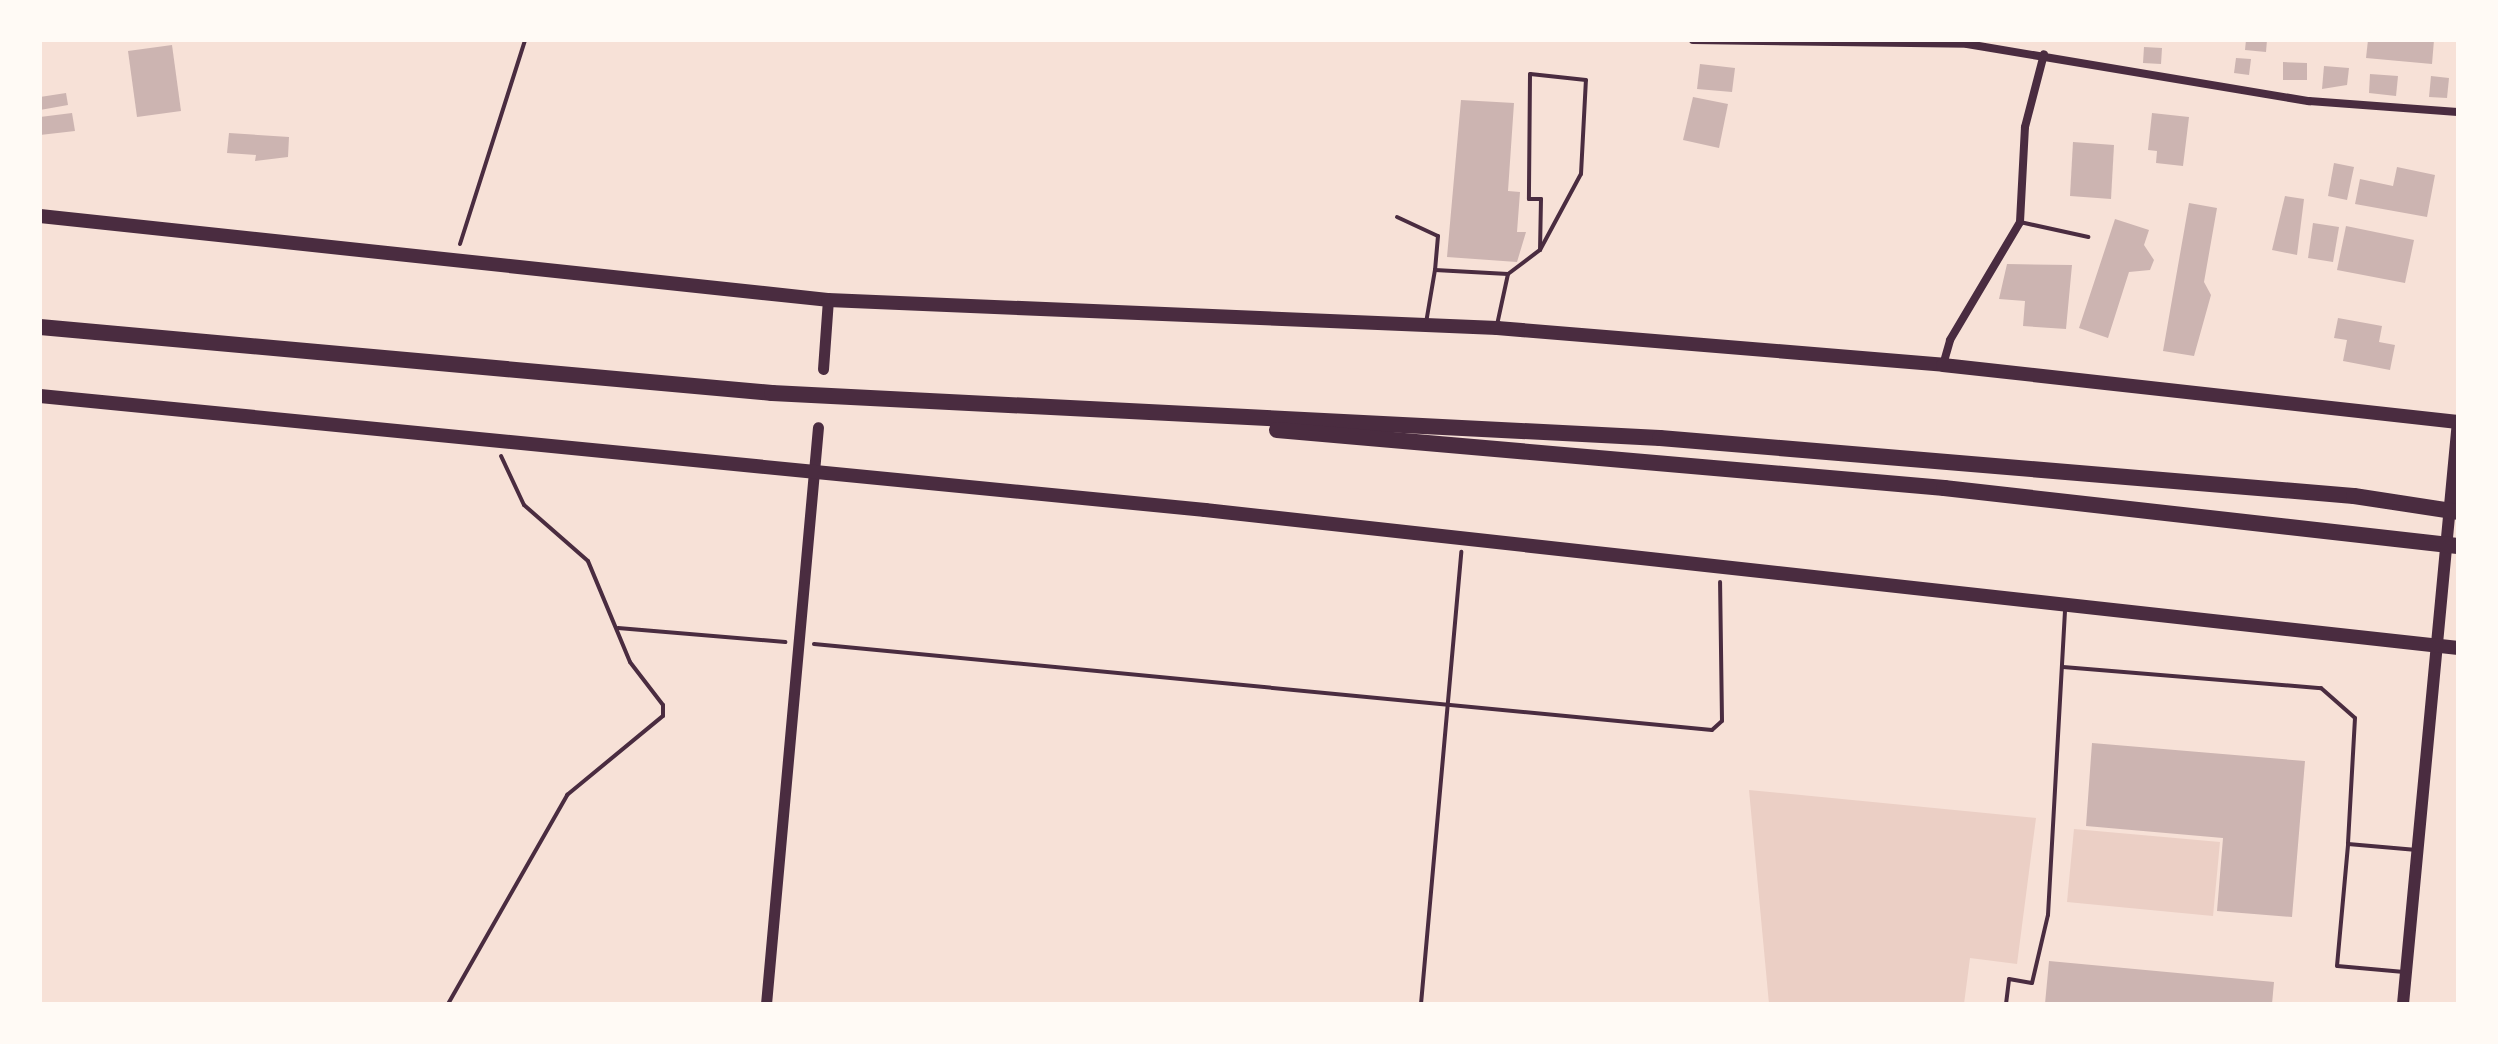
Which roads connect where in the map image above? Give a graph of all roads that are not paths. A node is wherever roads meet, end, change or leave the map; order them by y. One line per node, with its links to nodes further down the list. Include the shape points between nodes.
1 (1693, 40): 2 (street)
2 (1806, 42): 3 (street, via 1967,44)
3 (2044, 54): 4 (street, via 2309,101); 7 (street, via 2025,127)
4 (2458, 112)
5 (40, 216): 12 (highway, via 454,265)
6 (1397, 217): 10 (lane, via 1438,236)
7 (2020, 222): 8 (lane); 16 (street, via 1950,340)
8 (2088, 237)
9 (1540, 250): 9 (lane, via 1581,174 1586,80 1530,74 1529,199 1541,199); 11 (lane)
10 (1435, 270): 11 (lane); 13 (lane)
11 (1508, 274): 15 (lane)
12 (828, 300): 13 (highway); 17 (street)
13 (1426, 324): 15 (highway)
14 (40, 327): 19 (highway, via 436,367)
15 (1497, 328): 16 (highway)
16 (1943, 365): 20 (highway)
17 (823, 369)
18 (40, 396): 22 (highway, via 500,445)
19 (1109, 414): 23 (highway, via 1660,438); 26 (highway, via 1944,488)
20 (2458, 422): 30 (main road)
21 (818, 427): 22 (street)
22 (816, 470): 29 (highway); 36 (street)
23 (2354, 496): 24 (highway); 25 (highway)
24 (2458, 505)
25 (2458, 512)
26 (2421, 542): 27 (highway); 28 (highway)
27 (2458, 546)
28 (2458, 556)
29 (2065, 601): 30 (highway); 32 (lane)
30 (2435, 644): 31 (highway); 34 (main road)
31 (2458, 648)
32 (2063, 667): 33 (lane, via 2321,688 2355,718); 37 (lane, via 2048,915 2032,983 2009,979)
33 (2348, 844): 34 (lane); 35 (lane, via 2337,966)
34 (2417, 850): 35 (main road)
35 (2406, 973): 38 (main road)
36 (766, 1004)
37 (2006, 1004)
38 (2403, 1004)

